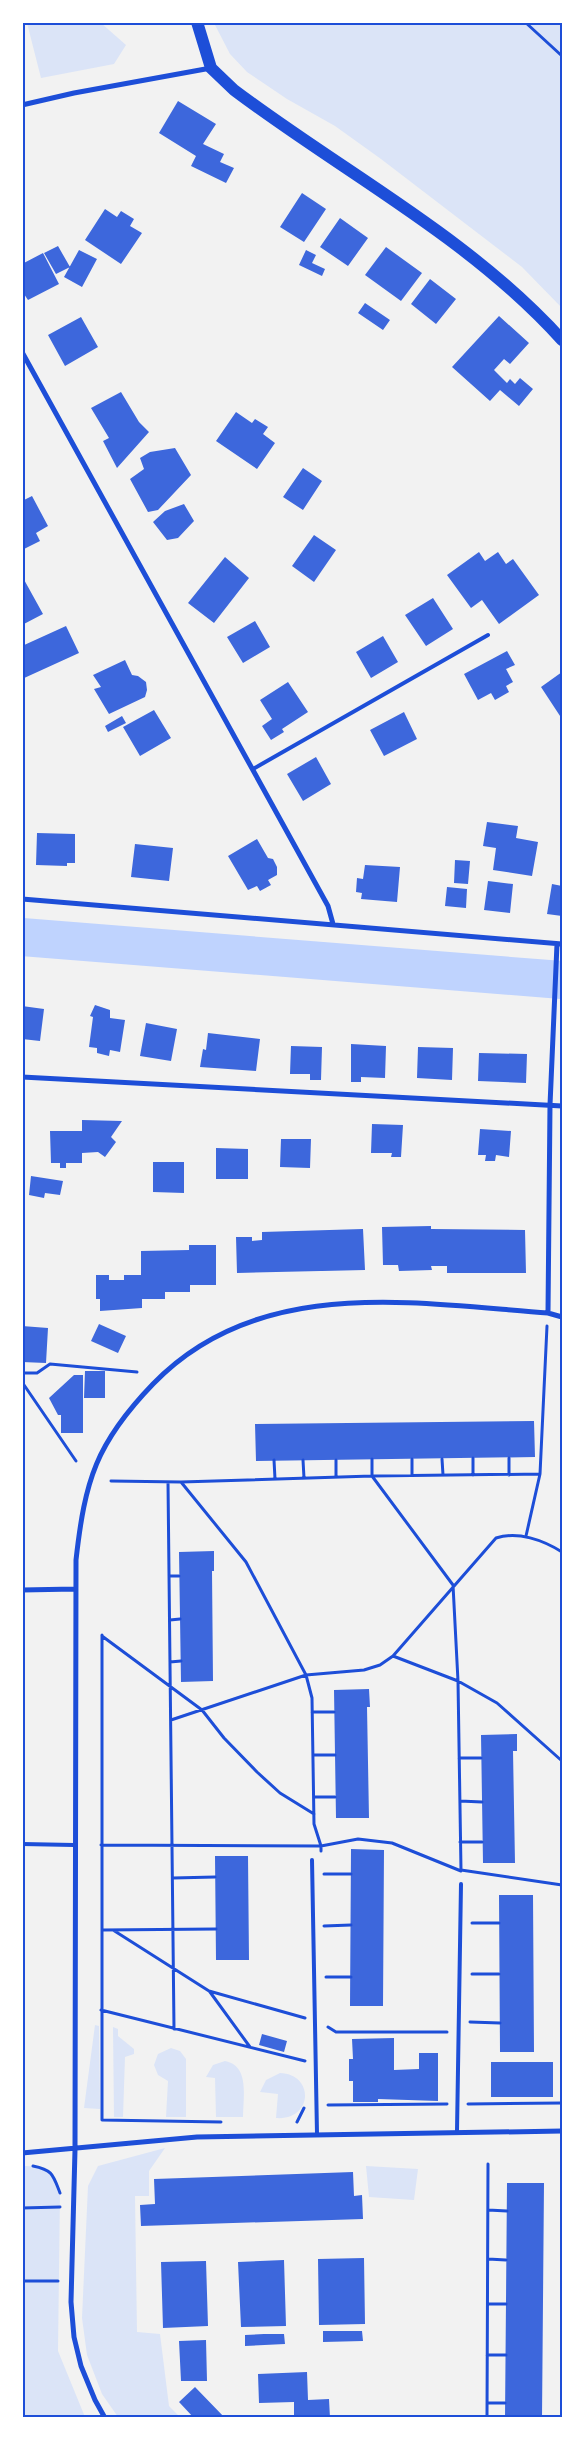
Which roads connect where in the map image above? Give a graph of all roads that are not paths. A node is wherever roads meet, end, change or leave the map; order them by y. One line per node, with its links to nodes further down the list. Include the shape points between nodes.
1 (196, 22): 2 (main road)
2 (212, 68): 3 (street); 4 (main road, via 265,114 438,231 543,318)
3 (22, 105)
4 (562, 340)
5 (22, 352): 7 (street)
6 (488, 635): 7 (lane)
7 (253, 769): 9 (street, via 328,906)
8 (22, 898): 9 (street)
9 (333, 924): 10 (street)
10 (560, 944): 12 (street)
11 (22, 1077): 12 (street)
12 (550, 1105): 13 (street); 14 (street)
13 (562, 1106)
14 (548, 1313): 15 (street); 17 (street, via 450,1304 374,1302 322,1305 277,1312 226,1331 198,1346 167,1369 144,1393 116,1426 100,1454 90,1478 81,1518)
15 (562, 1317)
16 (22, 1590): 17 (street)
17 (75, 1590): 19 (street)
18 (22, 1844): 19 (lane)
19 (74, 1845): 25 (street)
20 (312, 1860): 24 (lane)
21 (460, 1884): 22 (lane)
22 (457, 2131): 23 (street); 24 (street)
23 (562, 2131)
24 (317, 2134): 25 (street, via 145,2140)
25 (75, 2150): 26 (street); 27 (street, via 71,2302 74,2337 94,2400)
26 (22, 2153)
27 (105, 2418)

